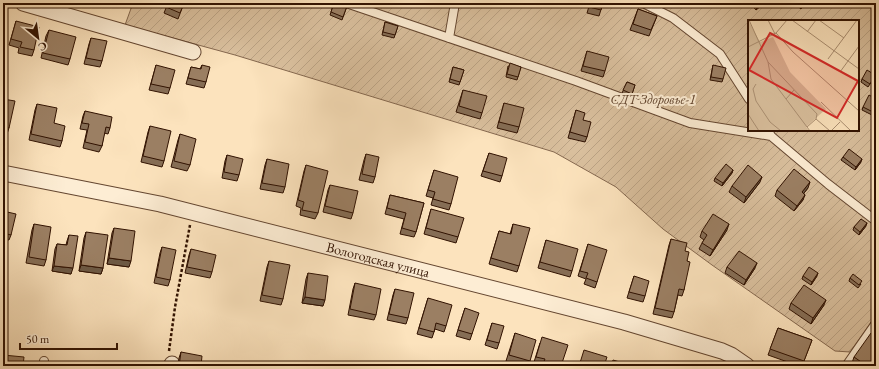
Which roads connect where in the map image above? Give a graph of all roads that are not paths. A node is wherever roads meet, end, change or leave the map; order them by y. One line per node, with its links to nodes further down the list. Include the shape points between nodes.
1 (23, 3): 6 (street)
2 (346, 3): 5 (lane)
3 (455, 3): 5 (lane)
4 (643, 3): 7 (lane, via 673,18 720,54)
5 (449, 38): 8 (lane, via 690,123)
6 (193, 52)
7 (748, 97)
8 (748, 130)
9 (753, 131): 10 (lane)
10 (769, 133): 12 (lane)
11 (3, 173): 14 (street, Вологодская улица, via 160,204 624,322 722,351)
12 (876, 221)
13 (876, 323): 15 (lane)
14 (747, 366)
15 (846, 366)

